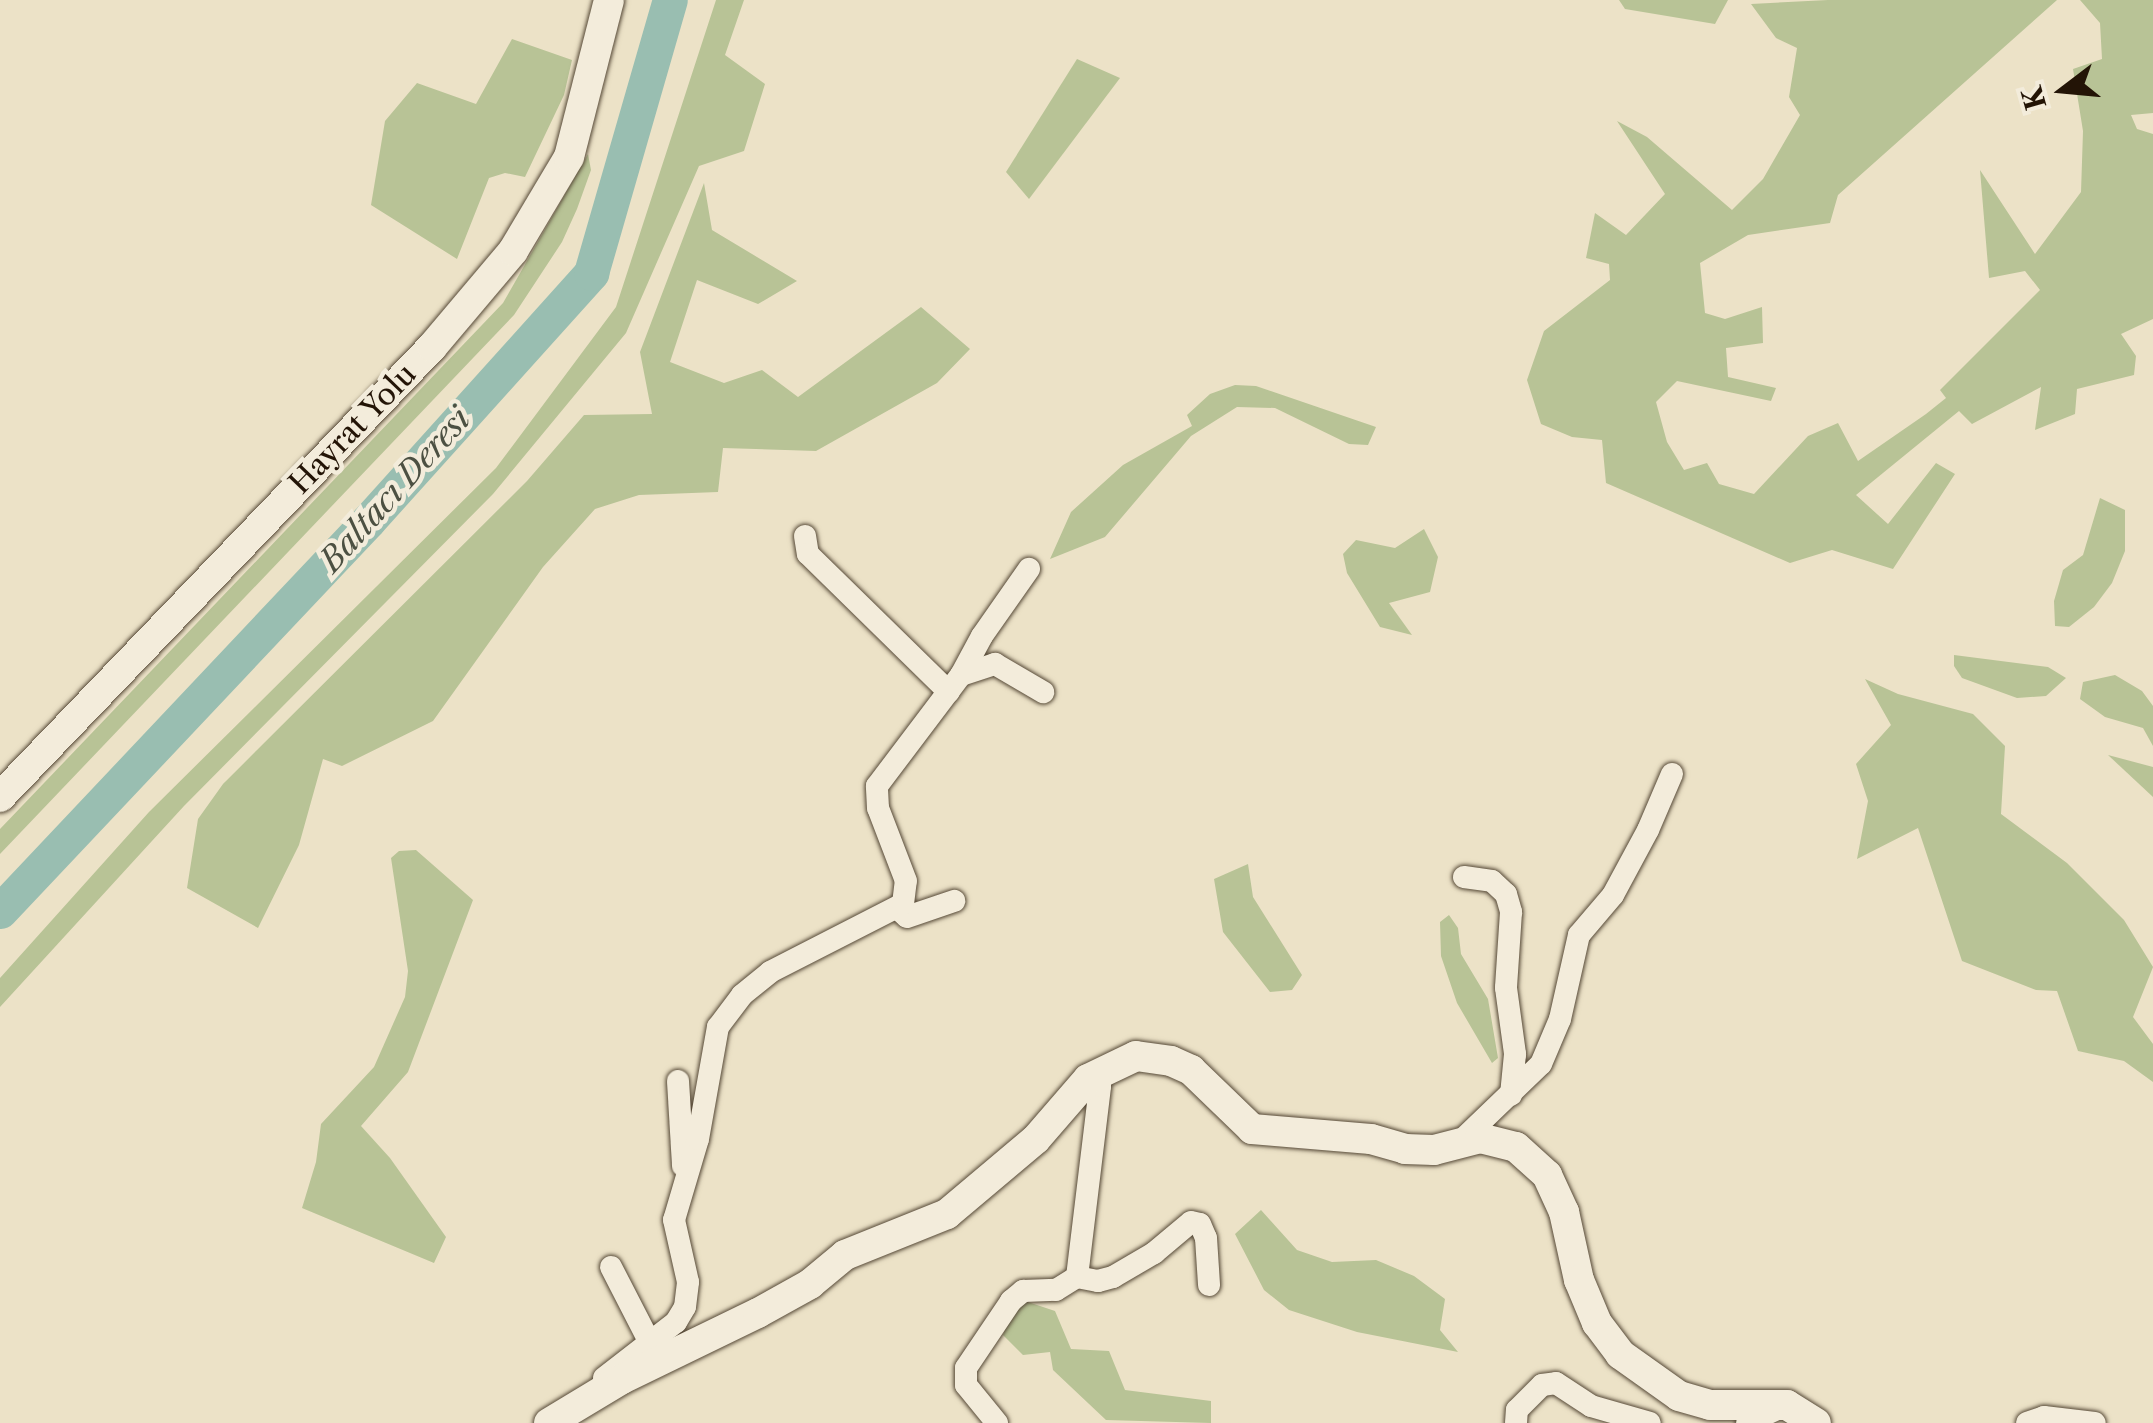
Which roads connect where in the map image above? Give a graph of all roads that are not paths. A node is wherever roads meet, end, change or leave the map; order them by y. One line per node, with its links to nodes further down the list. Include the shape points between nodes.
1 (609, 0): 7 (street, Hayrat Yolu, via 569,157 513,251 432,347)
2 (806, 536): 4 (street, via 808,554)
3 (1029, 569): 4 (street)
4 (955, 684): 5 (street, via 996,664); 10 (street, via 877,786 878,808 906,881)
5 (1043, 692)
6 (1672, 774): 13 (street, via 1612,895 1579,936 1560,1020 1541,1064)
7 (0, 797)
8 (1464, 877): 13 (street, via 1492,880 1511,912 1506,988 1515,1054)
9 (954, 901): 10 (street, via 907,917)
10 (897, 908): 15 (street, via 770,972 718,1027)
11 (1098, 1076): 14 (street, via 1122,1059 1150,1056 1191,1070 1252,1129 1370,1139 1405,1149 1434,1150); 17 (street); 21 (street, via 947,1214 846,1255 810,1284)
12 (678, 1081): 15 (street)
13 (1512, 1096): 14 (street)
14 (1463, 1139): 20 (street, via 1516,1147 1546,1175 1564,1212 1579,1280 1620,1354 1694,1401)
15 (684, 1185): 19 (street, via 674,1220 688,1282 685,1307)
16 (611, 1267): 19 (street)
17 (1077, 1277): 18 (street, via 1113,1277 1191,1222 1200,1224 1206,1238); 22 (street, via 1056,1290 1023,1290 1010,1300 966,1368 966,1386)
18 (1209, 1285)
19 (650, 1343): 21 (street)
20 (1787, 1404): 25 (street); 26 (street)
21 (547, 1423)
22 (998, 1423)
23 (1516, 1423): 24 (street, via 1516,1410 1542,1385 1556,1383 1591,1406)
24 (1650, 1423)
25 (1747, 1423)
26 (1816, 1423)
27 (2027, 1423): 28 (street, via 2044,1417)
28 (2095, 1423)

